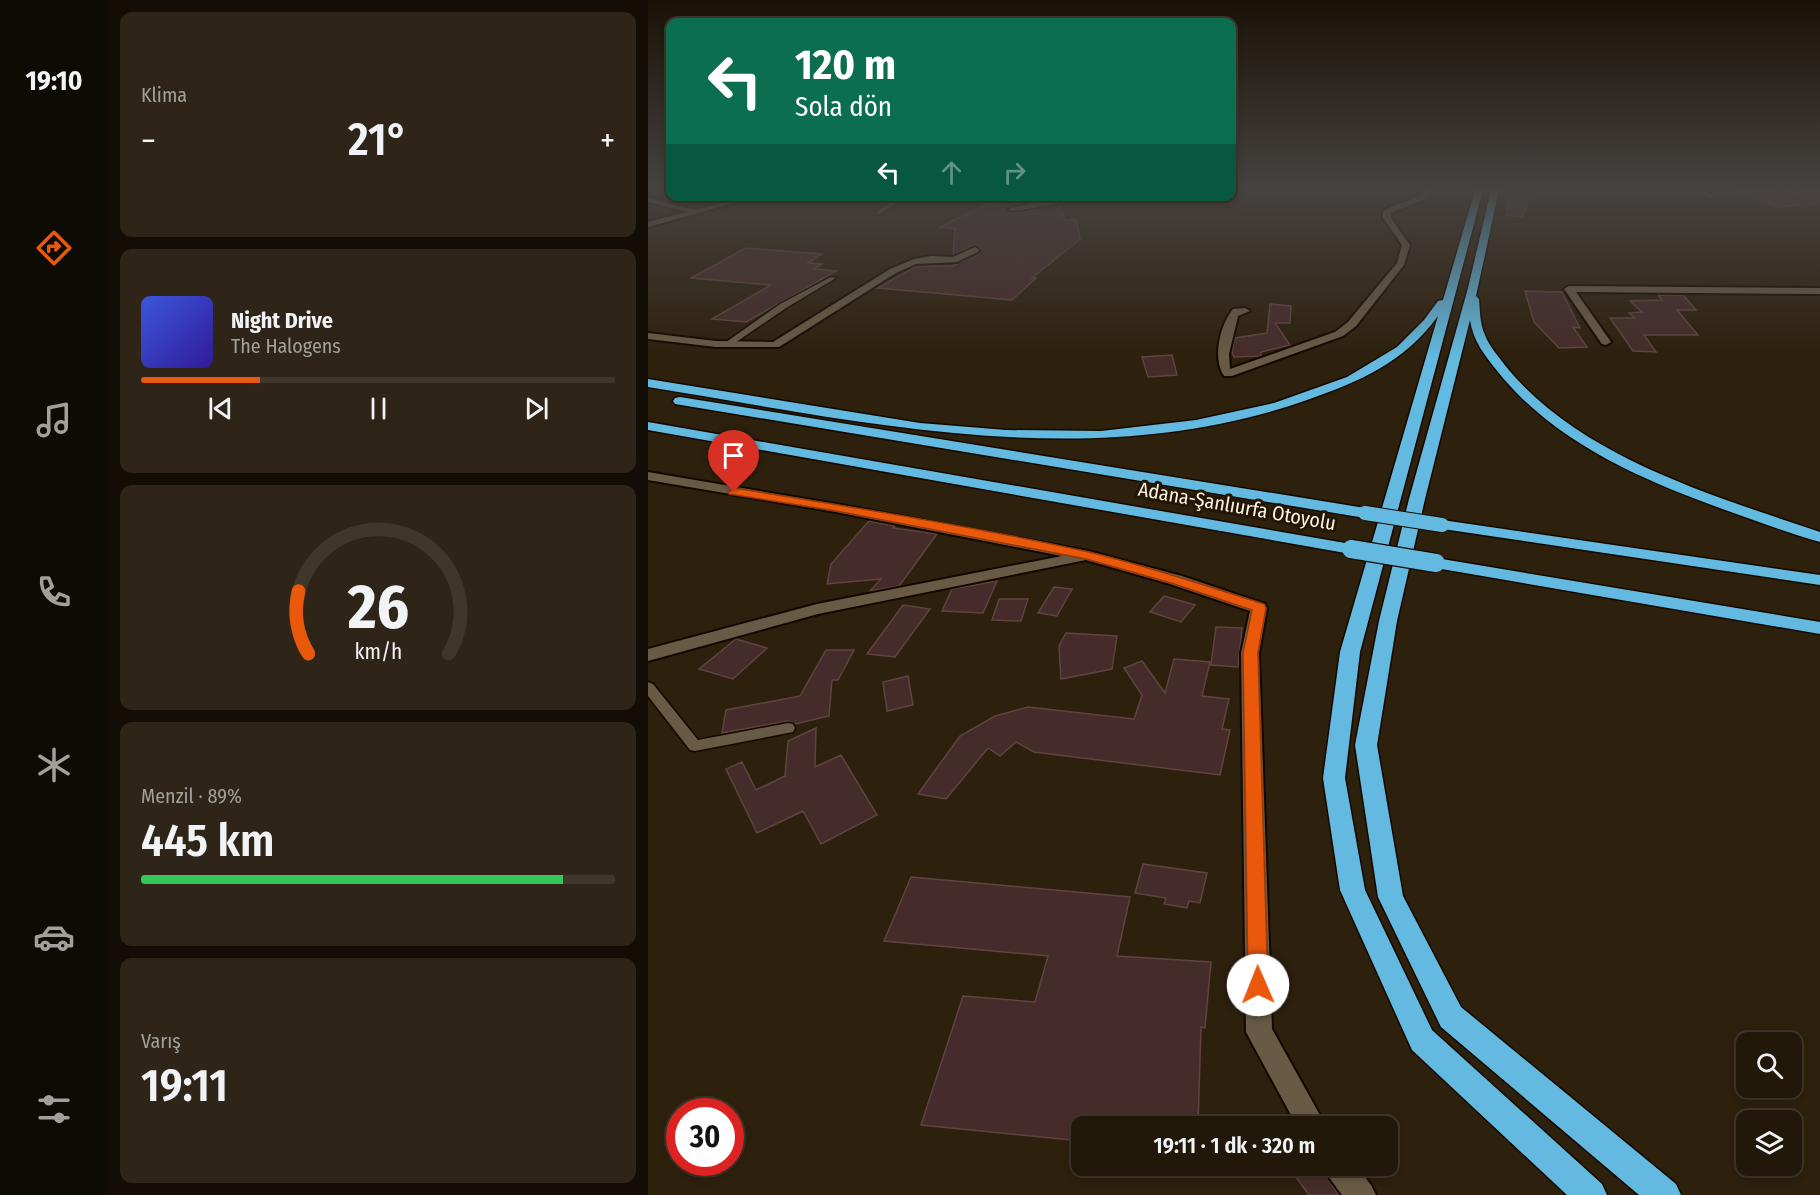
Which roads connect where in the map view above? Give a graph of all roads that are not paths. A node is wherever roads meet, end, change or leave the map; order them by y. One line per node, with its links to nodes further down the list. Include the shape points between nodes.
1 (1406, 246): 8 (street, via 1401,263 1352,324 1339,334 1228,374 1222,362 1233,316 1237,311)
2 (1469, 246): 6 (highway)
3 (1476, 246): 6 (highway)
4 (975, 250): 11 (street, via 954,260 914,262 775,345)
5 (833, 278): 11 (lane)
6 (1462, 288): 12 (highway, via 1401,350 1352,380 1278,406 1196,424 1101,435 1006,434 920,427); 16 (highway, via 1479,335 1505,377 1557,423 1644,472 1726,506); 28 (highway, via 1350,652 1334,778 1353,890 1422,1040); 29 (highway, via 1388,621 1366,745 1391,897 1451,1017)
7 (1820, 291): 10 (street, via 1569,289)
8 (1245, 311)
9 (648, 336): 11 (street)
10 (1606, 342)
11 (726, 345)
12 (648, 383)
13 (648, 395): 19 (highway, Adana-Şanlıurfa Otoyolu, bridge, via 1365,513)
14 (648, 426): 18 (highway, Adana-Şanlıurfa Otoyolu, bridge)
15 (648, 476): 17 (street)
16 (1820, 537)
17 (1088, 556): 22 (street, via 817,609); 25 (street, via 1259,608 1250,653 1259,1032)
18 (1436, 563): 20 (highway, Adana-Şanlıurfa Otoyolu); 21 (highway)
19 (1820, 580)
20 (1820, 618)
21 (1820, 628)
22 (648, 655)
23 (650, 692): 24 (lane, via 695,746)
24 (788, 728)
25 (1306, 1116)
26 (1346, 1176): 27 (street)
27 (1361, 1195)
28 (1591, 1195)
29 (1665, 1195)

